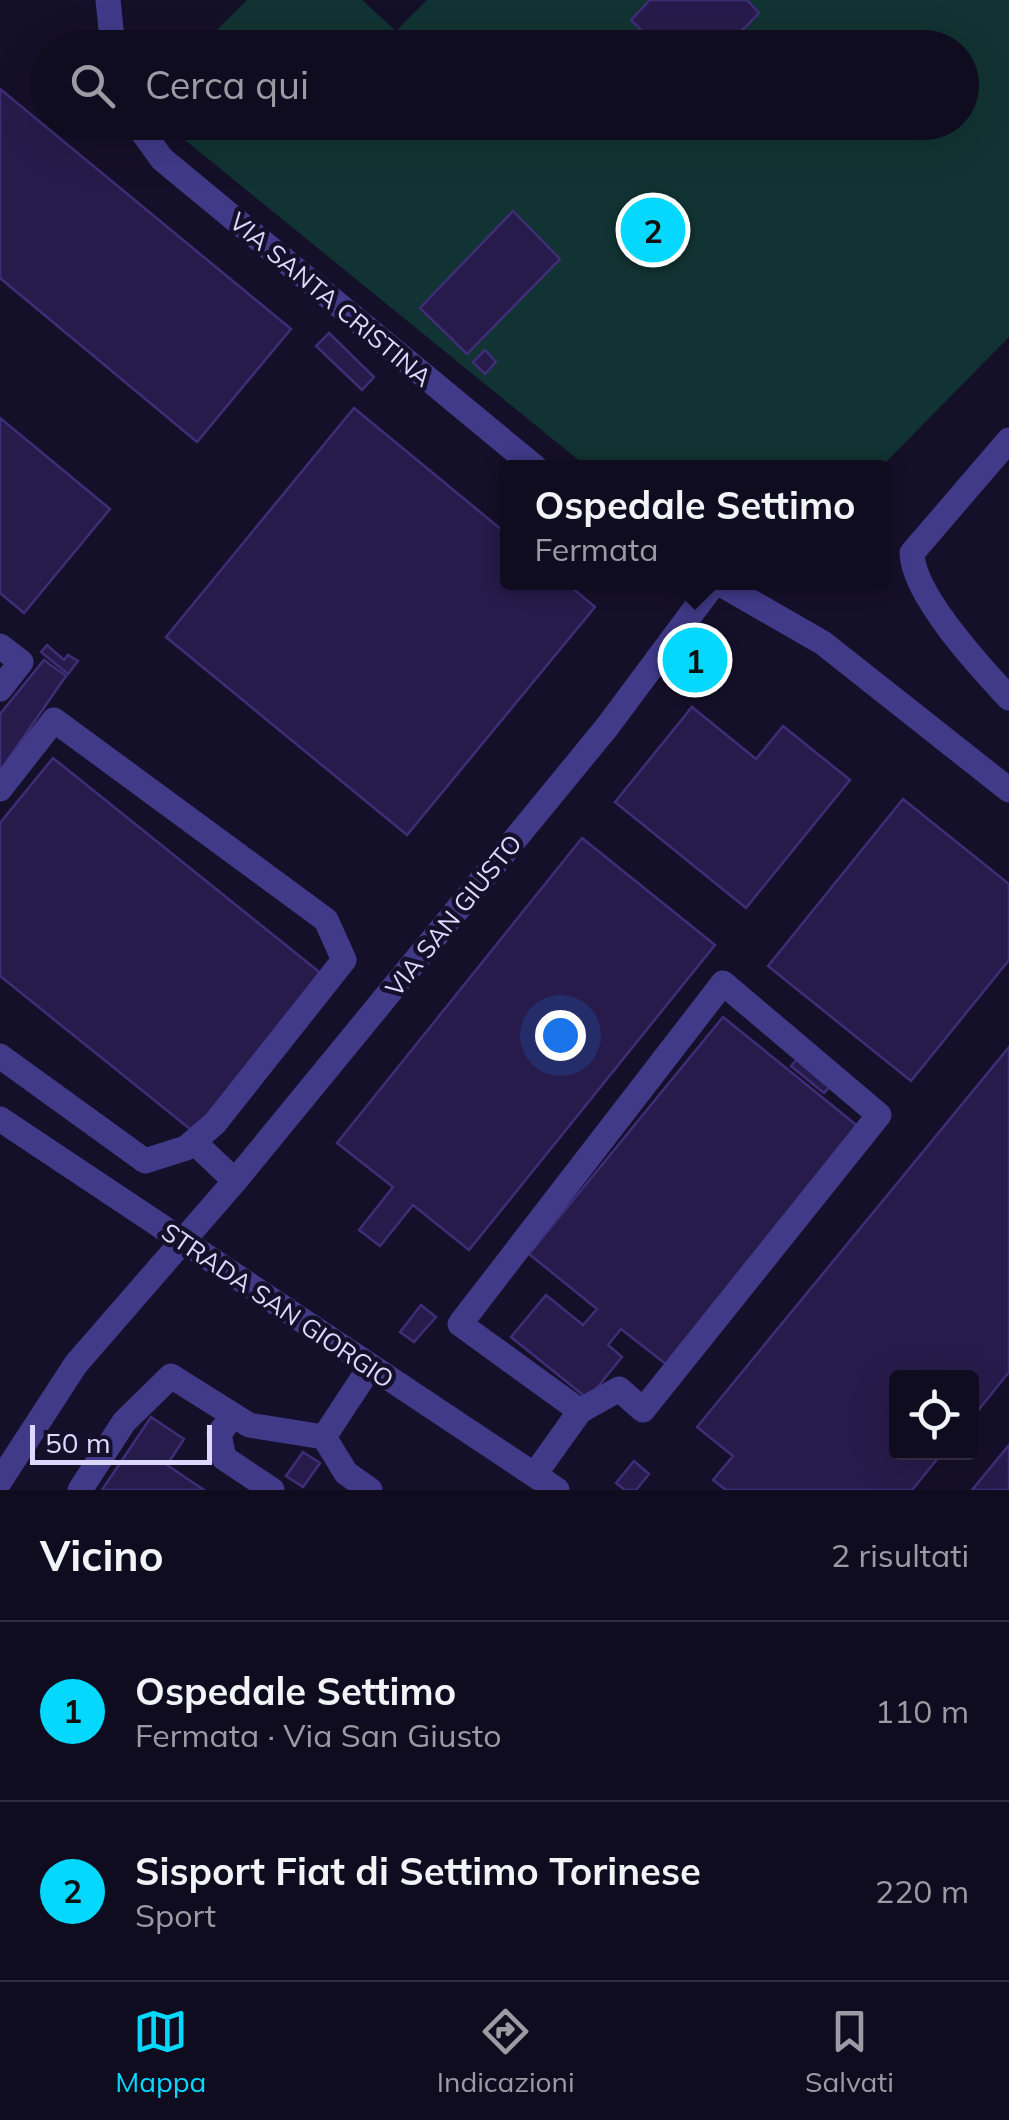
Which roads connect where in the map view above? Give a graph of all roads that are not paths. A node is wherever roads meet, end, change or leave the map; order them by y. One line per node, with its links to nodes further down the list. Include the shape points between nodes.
1 (86, 0): 3 (street)
2 (108, 0): 4 (street)
3 (106, 30)
4 (110, 30)
5 (148, 140): 7 (street, VIA SANTA CRISTINA, via 162,159)
6 (1009, 440): 12 (street, via 912,553 940,612)
7 (526, 460)
8 (710, 590): 18 (street, VIA SAN GIUSTO, via 608,727)
9 (730, 590): 14 (street, via 823,642)
10 (0, 646): 11 (street, via 22,662)
11 (0, 688)
12 (1009, 698)
13 (0, 789): 17 (street, via 54,720 326,920 344,960)
14 (1009, 790)
15 (0, 1056): 17 (street, via 145,1161)
16 (0, 1119): 19 (street, STRADA SAN GIORGIO)
17 (194, 1142): 18 (street)
18 (235, 1181): 19 (street, VIA SAN GIUSTO)
19 (182, 1241): 20 (street, STRADA SAN GIORGIO); 25 (street, VIA SAN GIUSTO, via 76,1364)
20 (370, 1368): 23 (street); 24 (street, STRADA SAN GIORGIO)
21 (580, 1411): 21 (street, via 460,1324 723,983 880,1115 643,1410 619,1389); 24 (street)
22 (233, 1416): 23 (street, via 248,1425); 26 (street, via 171,1376 124,1422); 27 (street, via 219,1434 224,1458)
23 (324, 1437): 28 (street, via 346,1474)
24 (535, 1474): 29 (street, STRADA SAN GIORGIO)
25 (0, 1481)
26 (80, 1490)
27 (272, 1490)
28 (370, 1490)
29 (557, 1490)

